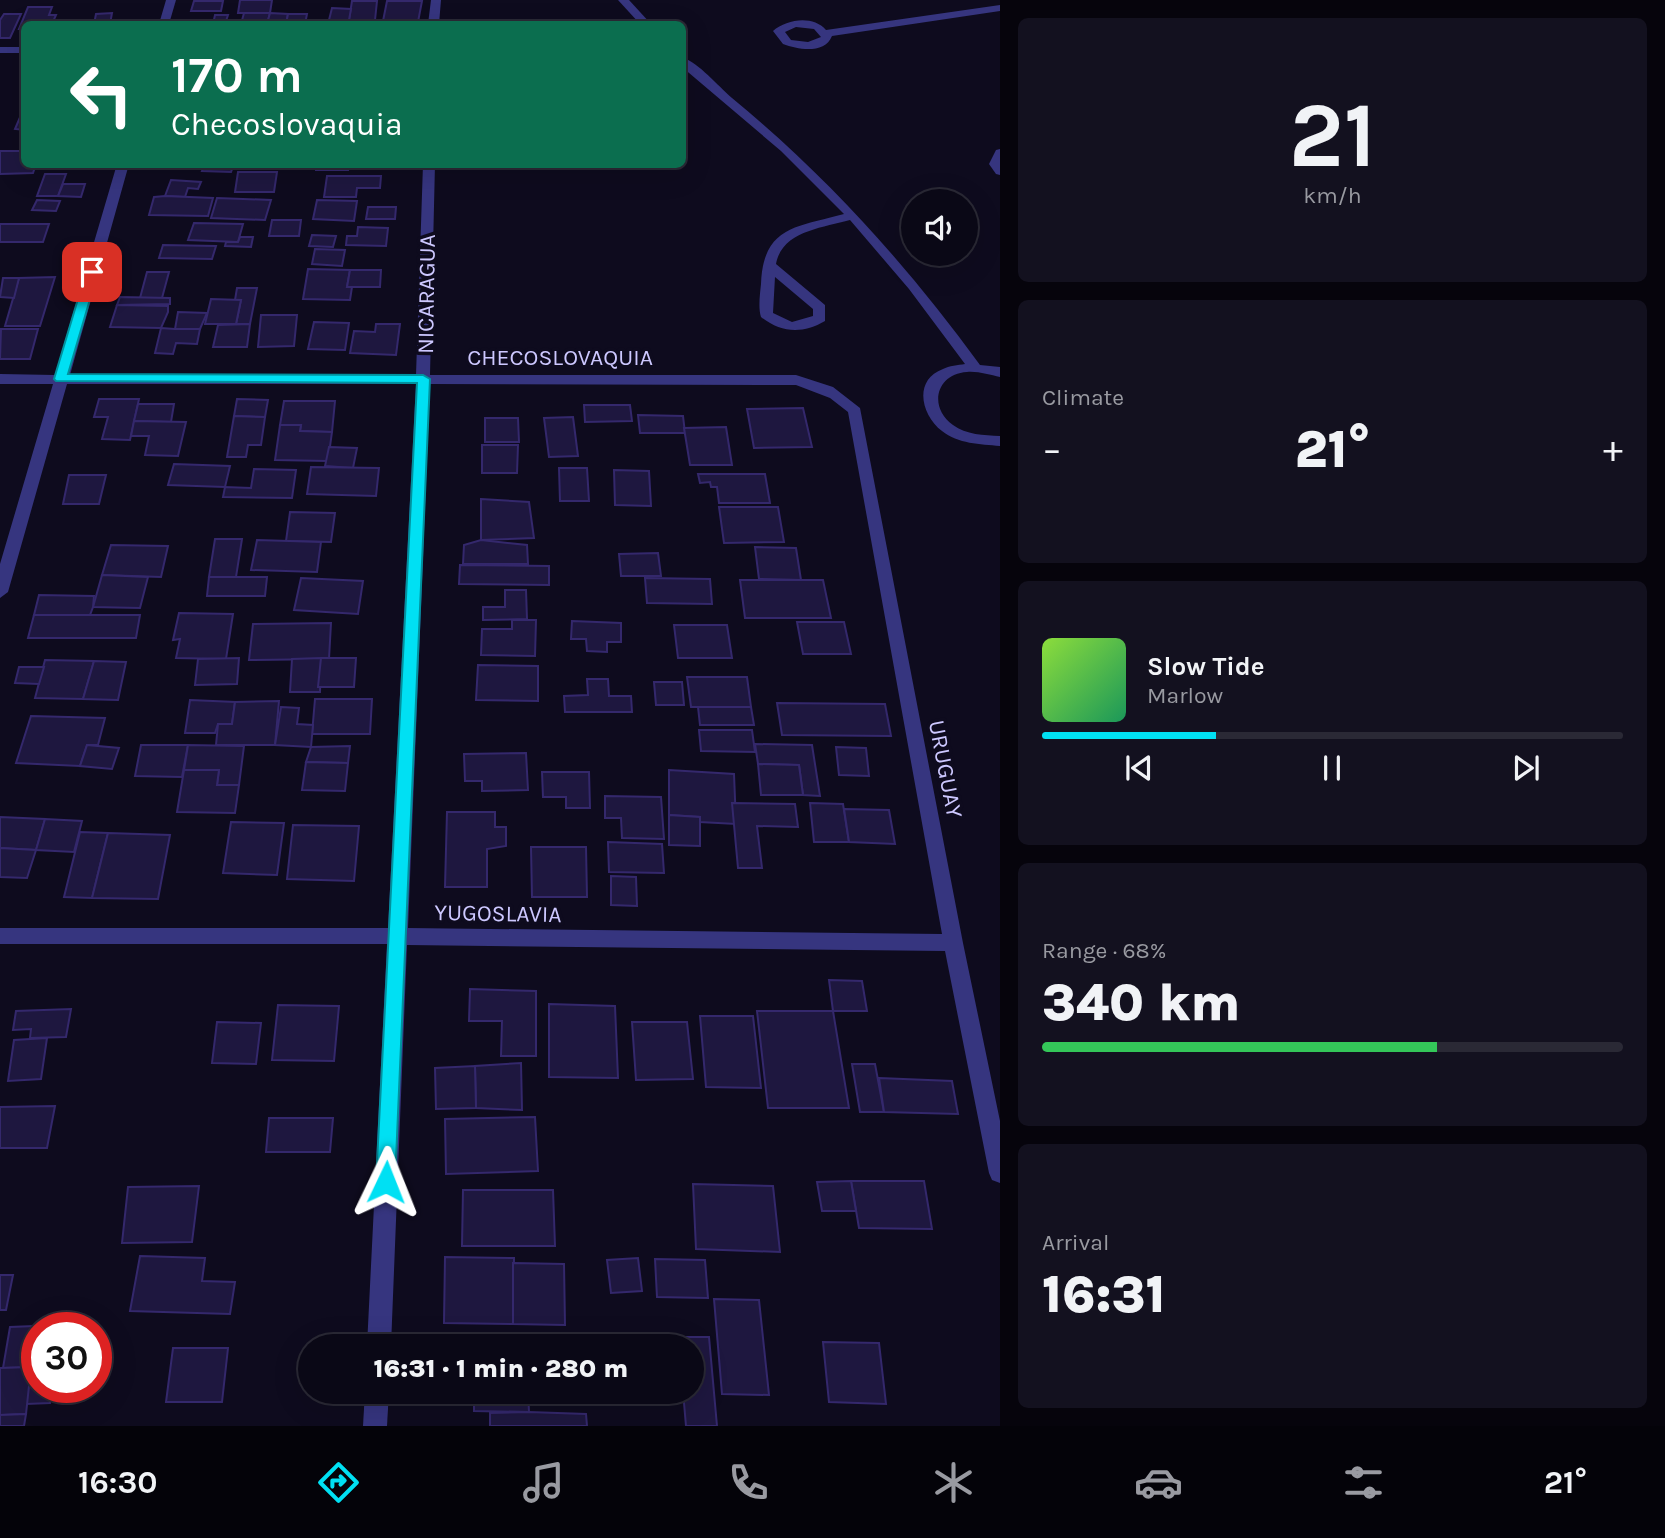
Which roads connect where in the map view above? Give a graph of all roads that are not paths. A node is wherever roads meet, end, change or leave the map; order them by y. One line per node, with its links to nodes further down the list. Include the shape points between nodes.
1 (171, 0): 5 (street)
2 (436, 0): 6 (street)
3 (623, 0): 7 (street)
4 (1000, 8): 8 (street)
5 (165, 21)
6 (434, 21)
7 (643, 21)
8 (826, 33)
9 (0, 50): 10 (street)
10 (21, 50)
11 (686, 63): 16 (street, via 799,161)
12 (1000, 153): 15 (street, via 995,164)
13 (122, 168): 21 (street)
14 (429, 168): 22 (street, NICARAGUA)
15 (1000, 171)
16 (851, 216): 17 (street, via 779,242 771,253); 18 (street, via 922,295)
17 (771, 267): 17 (street, via 766,314 793,327 820,318 820,308)
18 (975, 368): 19 (street); 24 (street, via 933,382 927,403 944,425)
19 (1000, 372)
20 (0, 379): 21 (street, CHECOSLOVAQUIA)
21 (60, 379): 22 (street, CHECOSLOVAQUIA); 25 (street)
22 (423, 379): 23 (street, CHECOSLOVAQUIA, via 796,380); 27 (street, NICARAGUA)
23 (825, 388): 28 (street, URUGUAY, via 855,411)
24 (998, 446)
25 (0, 592)
26 (0, 936): 27 (street, YUGOSLAVIA)
27 (396, 936): 28 (street, YUGOSLAVIA); 30 (street, NICARAGUA)
28 (953, 943): 29 (street, URUGUAY)
29 (1000, 1174)
30 (379, 1334)
31 (376, 1404): 32 (street)
32 (375, 1426)

